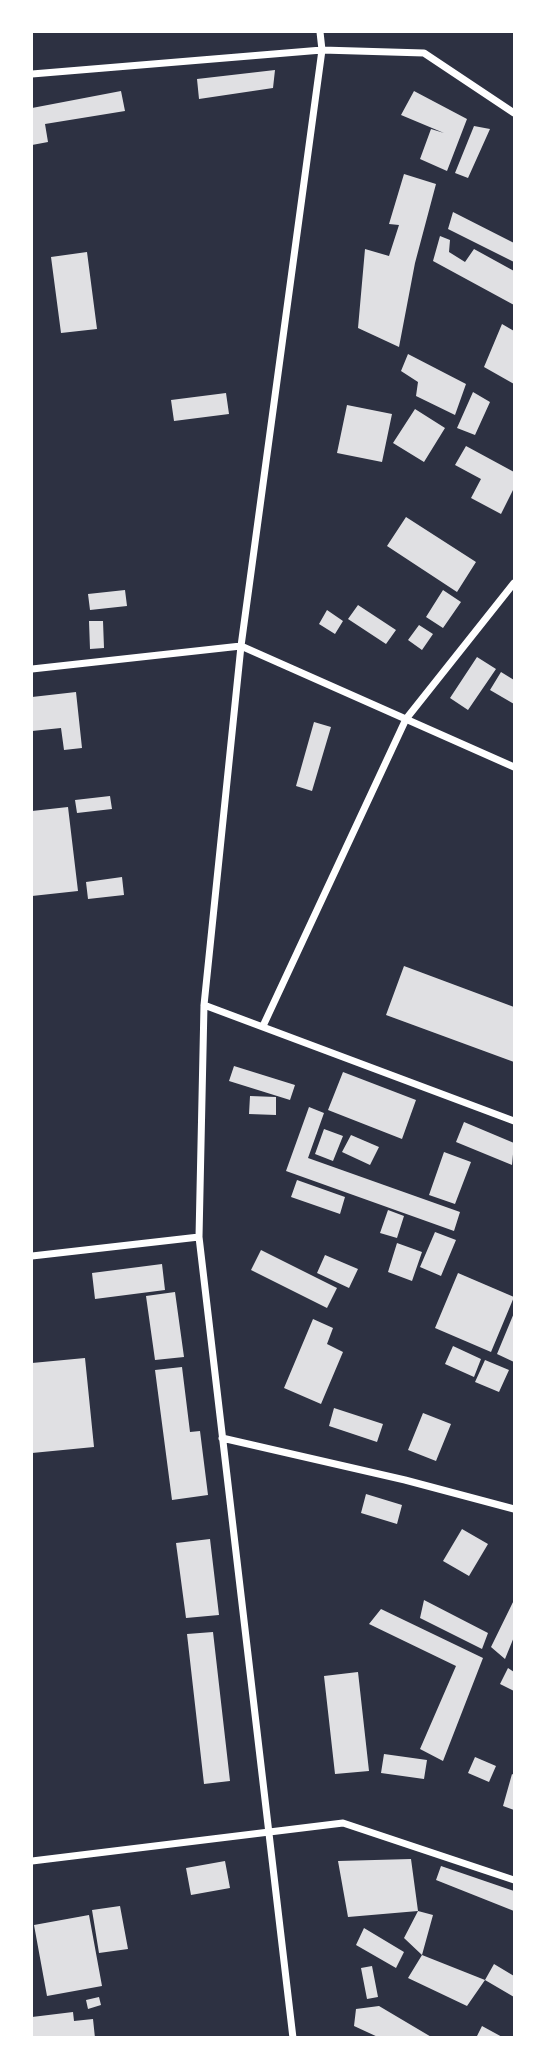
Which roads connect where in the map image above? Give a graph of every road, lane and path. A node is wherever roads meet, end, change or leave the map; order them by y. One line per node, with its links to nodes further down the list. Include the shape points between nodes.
1 (320, 32): 2 (street)
2 (322, 50): 3 (street); 4 (street, via 424,53); 6 (street)
3 (32, 74)
4 (514, 113)
5 (514, 583): 8 (street)
6 (241, 646): 7 (street); 8 (street); 10 (street)
7 (32, 669)
8 (406, 719): 9 (street); 11 (street)
9 (514, 767)
10 (204, 1005): 11 (street); 13 (street)
11 (263, 1026): 12 (street)
12 (514, 1121)
13 (199, 1237): 14 (street); 15 (street)
14 (32, 1256)
15 (222, 1438): 16 (street); 17 (street)
16 (514, 1509)
17 (267, 1835): 18 (street); 19 (street, via 343,1823); 20 (street)
18 (32, 1861)
19 (514, 1880)
20 (293, 2038)

